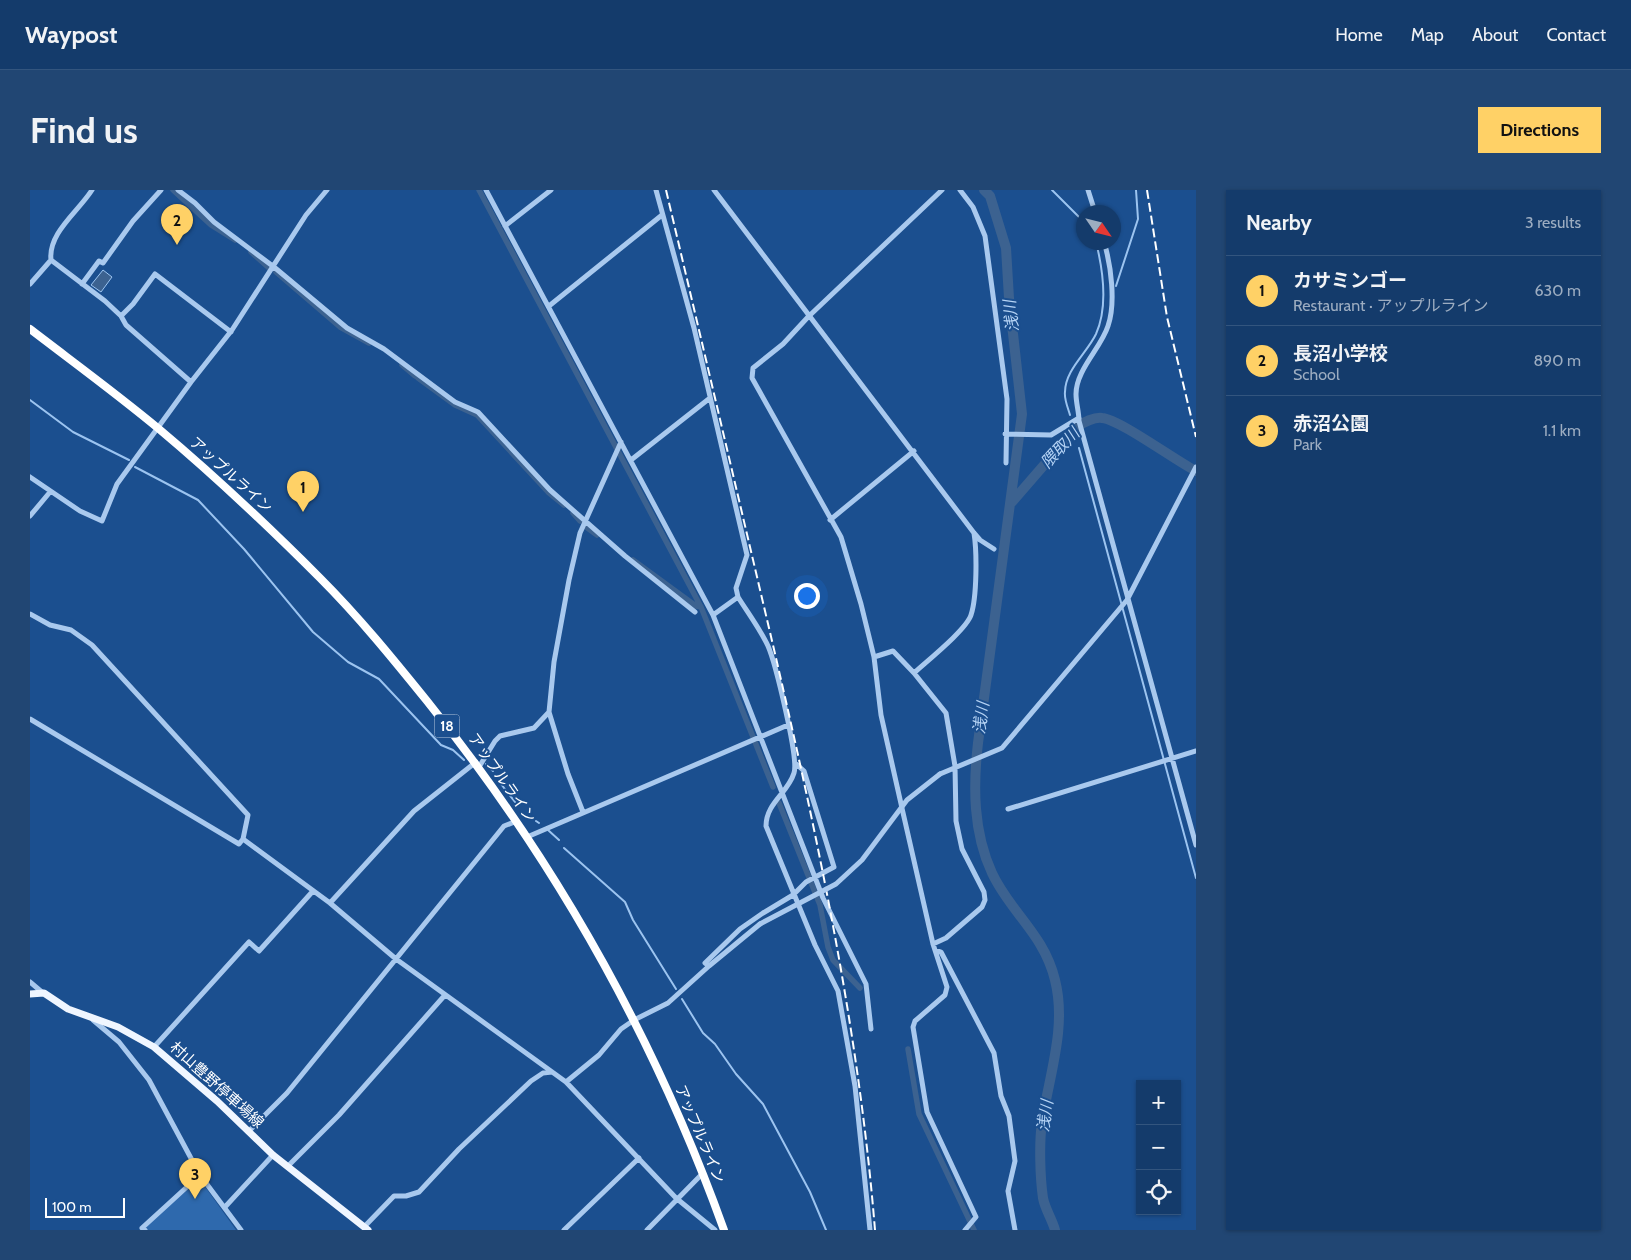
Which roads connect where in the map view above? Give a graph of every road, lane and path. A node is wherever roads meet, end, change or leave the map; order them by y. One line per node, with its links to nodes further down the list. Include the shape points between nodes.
1 (92, 190): 16 (street, via 69,218 50,250)
2 (161, 190): 19 (street, via 133,221 103,263 99,262)
3 (178, 190): 17 (street)
4 (326, 190): 17 (street, via 306,215)
5 (486, 190): 14 (street)
6 (552, 190): 14 (street)
7 (656, 190): 13 (street)
8 (714, 190): 22 (street)
9 (942, 190): 22 (street)
10 (960, 190): 29 (street, via 972,207 984,236 1007,399)
11 (1088, 190): 12 (street)
12 (1093, 205)
13 (662, 214): 20 (street); 26 (street)
14 (506, 226): 20 (street)
15 (1106, 250): 27 (street, via 1111,270 1109,324 1080,377 1076,393)
16 (51, 260): 18 (street); 19 (street)
17 (274, 267): 24 (street); 38 (street, via 347,328 384,349 455,402 478,412 550,490)
18 (30, 284)
19 (82, 284): 21 (street)
20 (549, 306): 30 (street)
21 (121, 316): 24 (street, via 155,274); 25 (street, via 126,325)
22 (808, 317): 31 (street); 39 (street, via 783,344 753,368 752,378)
23 (30, 329): 28 (highway, アップルライン / 18)
24 (230, 332): 25 (street)
25 (191, 382): 28 (street)
26 (710, 398): 32 (street); 42 (street, via 747,555 736,588)
27 (1079, 419): 29 (street, via 1052,435); 43 (street)
28 (158, 428): 36 (street, via 117,484 102,520 80,511); 56 (highway, アップルライン / 18, via 322,580 383,646)
29 (1006, 434): 33 (street)
30 (620, 444): 32 (street); 38 (street)
31 (914, 451): 39 (street); 40 (street)
32 (631, 460): 46 (street)
33 (1006, 463)
34 (1195, 469): 43 (street)
35 (30, 477): 36 (street)
36 (50, 492): 37 (street)
37 (30, 516)
38 (585, 519): 44 (street); 49 (street, via 567,589)
39 (830, 520): 47 (street, via 846,549)
40 (974, 533): 41 (street); 48 (street, via 977,554 971,615 965,626)
41 (994, 549)
42 (738, 597): 46 (street); 51 (street, via 772,657)
43 (1128, 600): 54 (street); 57 (street, via 1002,748)
44 (695, 612)
45 (30, 614): 63 (street, via 71,630 118,671 248,816)
46 (713, 615): 52 (street)
47 (874, 657): 48 (street, via 894,651); 69 (street, via 881,715)
48 (914, 673): 57 (street, via 946,713)
49 (548, 712): 56 (street, via 534,728 500,736); 60 (street)
50 (30, 719): 63 (street, via 239,844)
51 (788, 726): 52 (street); 55 (street)
52 (758, 737): 58 (street); 60 (street)
53 (1196, 751): 54 (street)
54 (1172, 758): 59 (street); 64 (street)
55 (795, 763): 58 (street, via 794,772); 65 (street, via 804,771 834,867)
56 (477, 764): 61 (highway, アップルライン / 18); 68 (street, via 414,811)
57 (955, 766): 69 (street, via 956,822 962,849 985,900 982,907); 71 (street, bridge, via 907,800 862,860 836,884 760,924)
58 (781, 793): 65 (street); 67 (street, via 767,814 766,826)
59 (1008, 809)
60 (583, 812): 62 (street)
61 (517, 822): 62 (highway, アップルライン / 18); 70 (street, via 504,826)
62 (527, 837): 77 (highway, アップルライン / 18, via 580,922)
63 (243, 839): 66 (street)
64 (1196, 845)
65 (814, 879): 67 (street); 78 (street, via 866,984)
66 (313, 891): 68 (street); 79 (street, via 259,951 249,942)
67 (793, 895): 71 (street, via 740,929 705,963); 98 (street, via 838,991 855,1086)
68 (330, 902): 70 (street)
69 (934, 947): 91 (street, via 947,987 945,995 915,1021 913,1027 927,1112 976,1217); 99 (street, via 941,952 994,1053 1001,1096 1009,1116 1015,1161 1008,1191)
70 (396, 958): 75 (street); 82 (street, via 287,1093)
71 (708, 966): 77 (street, via 668,1003)
72 (30, 982): 73 (street)
73 (44, 993): 74 (main road); 76 (main road, 村山豊野停車場線, via 68,1009)
74 (30, 994)
75 (445, 995): 80 (street); 85 (street, via 368,1083)
76 (88, 1017): 79 (main road, 村山豊野停車場線, via 118,1027); 86 (street, via 119,1042 148,1080)
77 (634, 1020): 81 (street); 87 (highway, アップルライン / 18)
78 (871, 1029)
79 (154, 1047): 82 (main road, 村山豊野停車場線)
80 (553, 1072): 81 (street); 90 (street, via 531,1080 419,1192 394,1196)
81 (566, 1082): 84 (street)
82 (249, 1131): 83 (main road, 村山豊野停車場線)
83 (273, 1155): 85 (main road, 村山豊野停車場線); 89 (street)
84 (638, 1158): 88 (street); 94 (street)
85 (288, 1166): 90 (main road, 村山豊野停車場線)
86 (200, 1174): 89 (street); 92 (street, via 142,1228)
87 (702, 1174): 88 (street); 97 (highway, アップルライン / 18)
88 (676, 1198): 95 (street); 96 (street)
89 (224, 1207): 93 (street)
90 (366, 1228)
91 (966, 1229)
92 (145, 1230)
93 (241, 1230)
94 (564, 1230)
95 (647, 1230)
96 (715, 1230)
97 (724, 1230)
98 (870, 1230)
99 (1015, 1230)

